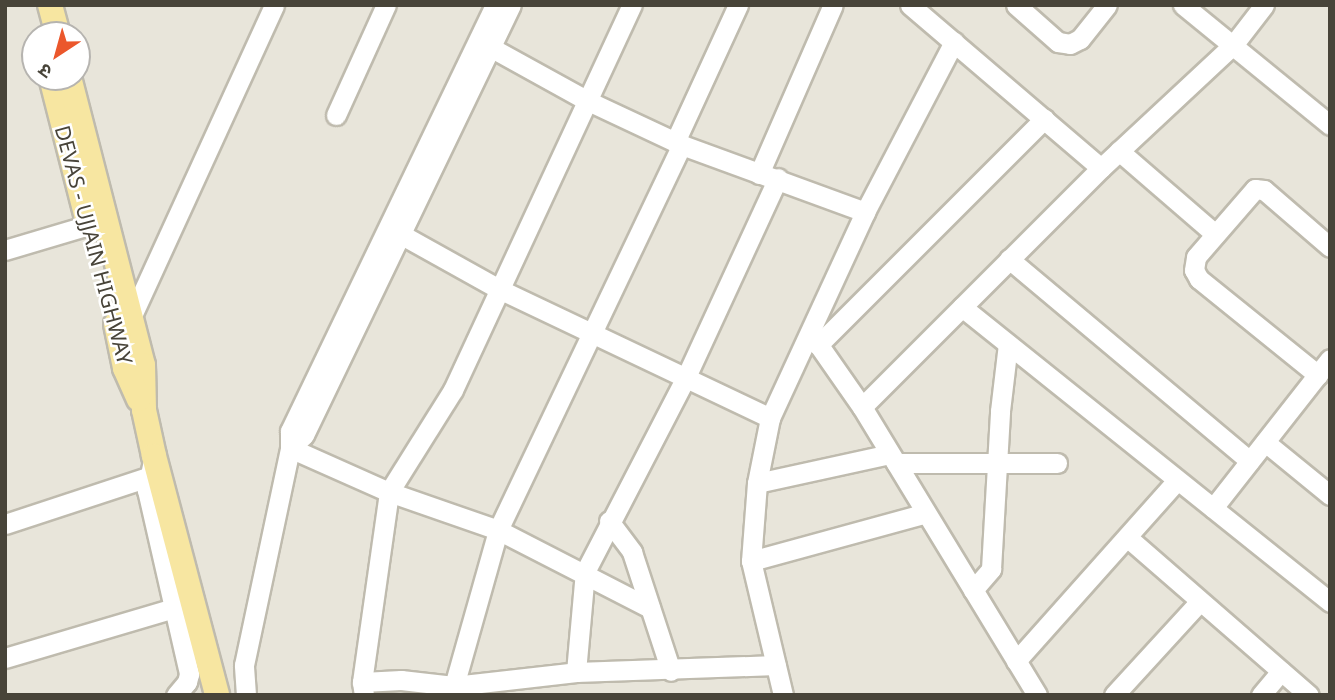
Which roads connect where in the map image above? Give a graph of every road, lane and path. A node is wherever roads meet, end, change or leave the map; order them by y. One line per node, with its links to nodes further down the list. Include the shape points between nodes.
1 (274, 5): 35 (street)
2 (386, 5): 19 (street)
3 (495, 5): 45 (street, via 290,430)
4 (511, 5): 15 (street)
5 (632, 5): 18 (street)
6 (738, 5): 22 (street)
7 (833, 5): 25 (street)
8 (910, 5): 13 (street)
9 (1016, 5): 10 (street, via 1058,42 1070,44 1080,39)
10 (1107, 5)
11 (1183, 5): 14 (street)
12 (1264, 5): 14 (street)
13 (954, 42): 20 (street); 26 (street)
14 (1234, 44): 21 (street); 23 (street)
15 (490, 47): 18 (street); 29 (street)
16 (55, 91): 27 (main road, DEVAS - UJJAIN HIGHWAY)
17 (73, 91): 35 (main road, DEVAS - UJJAIN HIGHWAY)
18 (588, 101): 22 (street); 33 (street)
19 (336, 115)
20 (1044, 119): 24 (street); 37 (street)
21 (1330, 125)
22 (678, 143): 25 (street); 36 (street)
23 (1119, 151): 24 (street); 28 (street)
24 (1101, 168): 32 (street)
25 (768, 176): 26 (street); 40 (street)
26 (865, 212): 37 (street)
27 (89, 225): 31 (street); 42 (main road, DEVAS - UJJAIN HIGHWAY, via 125,368)
28 (1215, 234): 30 (street, via 1255,189 1264,190); 39 (street, via 1196,257 1194,270 1199,279)
29 (402, 235): 33 (street); 45 (street, via 304,435)
30 (1330, 247)
31 (5, 250)
32 (1009, 259): 34 (street); 47 (street)
33 (501, 290): 36 (street); 54 (street, via 453,390)
34 (962, 307): 38 (street); 41 (street)
35 (131, 320): 42 (main road, DEVAS - UJJAIN HIGHWAY, via 143,365)
36 (593, 335): 40 (street); 59 (street)
37 (815, 340): 41 (street); 43 (street)
38 (1008, 344): 48 (street); 51 (street)
39 (1324, 367): 44 (street)
40 (686, 377): 43 (street); 57 (street)
41 (862, 407): 46 (street)
42 (144, 410): 50 (main road, DEVAS - UJJAIN HIGHWAY)
43 (771, 418): 52 (street)
44 (1265, 442): 47 (street); 53 (street)
45 (290, 448): 54 (street); 78 (street, via 246,654)
46 (893, 458): 48 (street); 52 (street); 56 (street)
47 (1250, 461): 55 (street)
48 (996, 463): 49 (street); 63 (street, via 991,569)
49 (1057, 463)
50 (150, 466): 58 (street); 66 (street, via 147,490); 77 (main road, DEVAS - UJJAIN HIGHWAY, via 166,501)
51 (1177, 480): 55 (street); 60 (street)
52 (757, 483): 61 (street)
53 (1329, 491)
54 (389, 492): 59 (street); 74 (street)
55 (1213, 508): 65 (street)
56 (926, 513): 61 (street); 63 (street)
57 (609, 521): 62 (street); 67 (street, via 632,552)
58 (5, 524)
59 (499, 530): 62 (street); 75 (street)
60 (1127, 537): 64 (street); 69 (street)
61 (751, 561): 70 (street)
62 (585, 572): 67 (street); 73 (street)
63 (973, 590): 69 (street)
64 (1200, 601): 72 (street); 81 (street)
65 (1330, 602)
66 (174, 608): 68 (street); 76 (street, via 189,674)
67 (650, 608): 71 (street)
68 (5, 658)
69 (1016, 661): 80 (street)
70 (776, 665): 71 (street); 79 (street)
71 (671, 671): 73 (street)
72 (1282, 671): 82 (street); 83 (street)
73 (576, 673): 75 (street)
74 (363, 688): 75 (street, via 401,680)
75 (456, 691)
76 (176, 695)
77 (217, 695)
78 (246, 695)
79 (783, 695)
80 (1037, 695)
81 (1114, 695)
82 (1261, 695)
83 (1309, 695)

